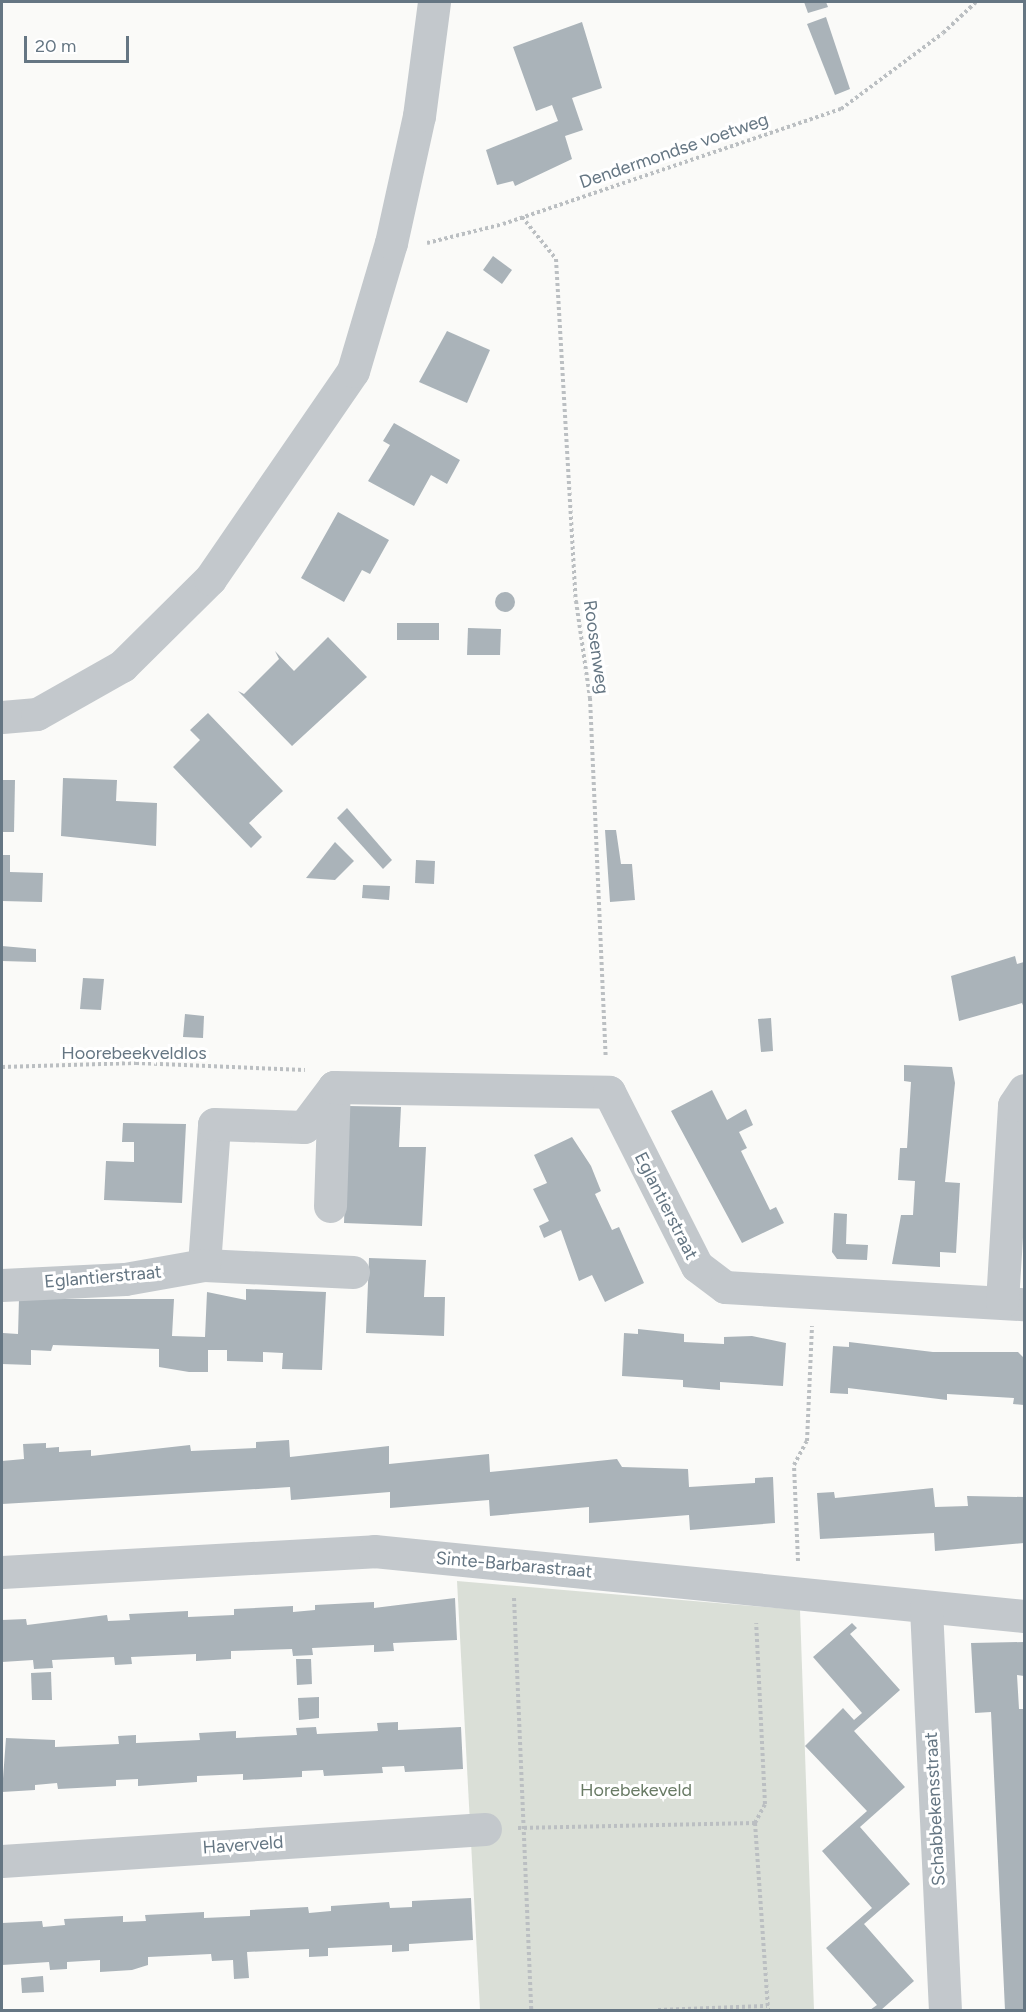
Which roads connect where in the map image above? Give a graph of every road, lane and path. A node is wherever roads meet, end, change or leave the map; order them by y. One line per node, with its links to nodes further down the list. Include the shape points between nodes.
1 (434, 2): 4 (street, via 419,116)
2 (976, 2): 3 (path, Dendermondse voetweg, via 943,33 841,109)
3 (522, 217): 4 (path, Dendermondse voetweg, via 421,245); 9 (path, Roosenweg, via 556,259 575,590 590,698)
4 (392, 243): 5 (street, via 352,371 210,579 122,666 37,714)
5 (2, 717)
6 (2, 1067): 7 (path, Hoorebeekveldlos, via 136,1063 309,1070)
7 (334, 1087): 9 (street); 10 (street); 11 (street, via 304,1127 214,1124)
8 (1024, 1090): 15 (street, via 1014,1105)
9 (609, 1092): 14 (street, Eglantierstraat, via 697,1266 725,1287)
10 (330, 1206)
11 (204, 1266): 12 (street, Eglantierstraat); 13 (street, Eglantierstraat, via 125,1279)
12 (353, 1272)
13 (2, 1285)
14 (814, 1296): 15 (street, Eglantierstraat); 18 (path, via 807,1441 794,1465)
15 (1013, 1303)
16 (513, 1566): 17 (street, Sinte-Barbarastraat, via 374,1551); 18 (street, Sinte-Barbarastraat); 23 (path)
17 (2, 1572)
18 (797, 1592): 19 (street, Sinte-Barbarastraat)
19 (926, 1608): 20 (street, Sinte-Barbarastraat); 29 (street, Schabbekensstraat)
20 (1024, 1616)
21 (756, 1648): 22 (path, via 765,1804)
22 (755, 1823): 23 (path); 26 (path)
23 (522, 1828): 24 (path); 27 (path)
24 (485, 1829): 25 (street, Haverveld)
25 (2, 1861)
26 (767, 2008): 28 (path)
27 (531, 2010)
28 (658, 2010)
29 (945, 2010)

